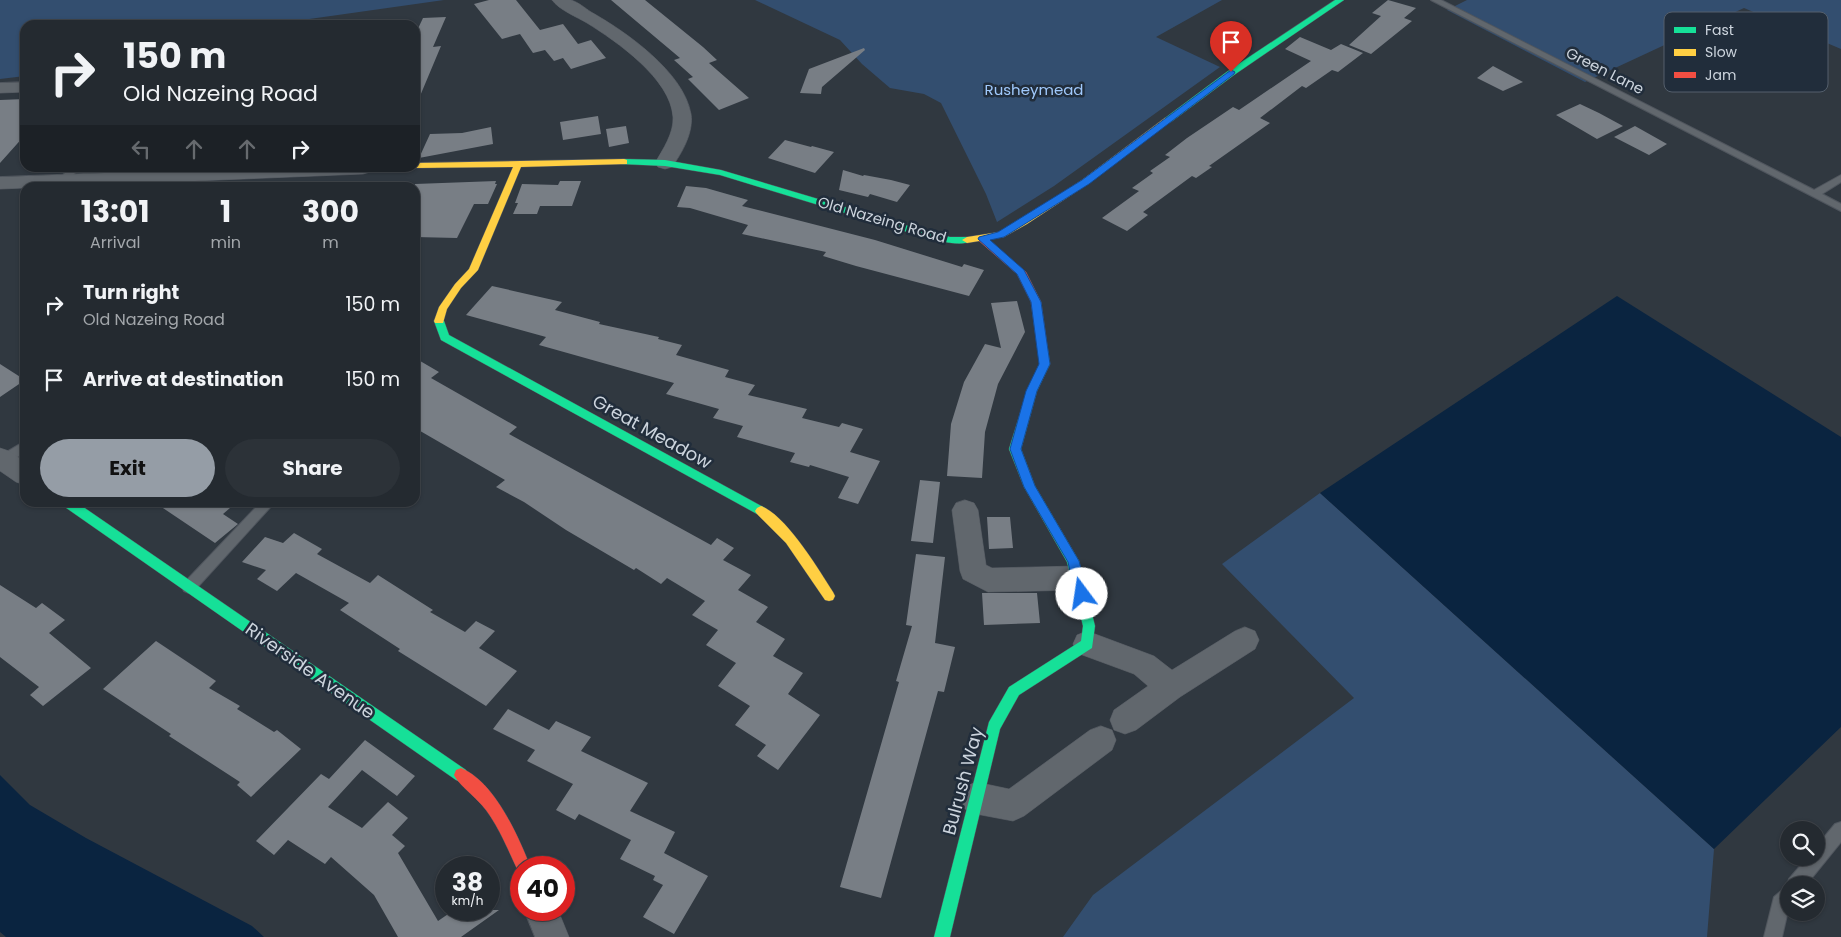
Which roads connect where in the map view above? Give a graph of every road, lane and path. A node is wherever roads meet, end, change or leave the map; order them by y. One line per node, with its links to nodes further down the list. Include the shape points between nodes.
1 (560, 0): 6 (street, via 634,47 658,70 679,103 682,119)
2 (1340, 0): 15 (street, Old Nazeing Road, via 1231,72 1085,182 1001,235)
3 (1435, 0): 13 (lane, Green Lane)
4 (20, 87): 5 (street)
5 (0, 88)
6 (665, 163): 7 (street, Old Nazeing Road); 15 (street, Old Nazeing Road, via 721,172 920,233 950,240)
7 (518, 164): 8 (street, Old Nazeing Road); 24 (street, Great Meadow, via 473,270 442,309 438,323 445,337 756,507 778,524 793,542)
8 (420, 166)
9 (164, 172): 10 (street)
10 (69, 174): 12 (street)
11 (1841, 178): 13 (lane)
12 (0, 183)
13 (1815, 194): 14 (lane, Green Lane)
14 (1841, 208)
15 (982, 239): 22 (street, via 1021,272 1036,302 1045,364 1032,391 1015,449 1030,487 1073,561)
16 (20, 449): 17 (lane)
17 (2, 459): 18 (street)
18 (20, 472)
19 (73, 507): 23 (street, Riverside Avenue)
20 (264, 507): 23 (lane)
21 (965, 510): 22 (street, via 973,571 988,580)
22 (1078, 578): 26 (street, via 1090,626)
23 (189, 587): 32 (street, Riverside Avenue, via 475,784 503,821)
24 (829, 596)
25 (1245, 640): 27 (street)
26 (1087, 644): 27 (street, via 1144,664); 30 (street, Bulrush Way, via 1014,691 994,727)
27 (1170, 687): 28 (street)
28 (1125, 720)
29 (1101, 740): 30 (street, via 1013,805)
30 (976, 798): 37 (street, Bulrush Way)
31 (1841, 830): 33 (lane)
32 (519, 856)
33 (1803, 876)
34 (1780, 903): 38 (lane)
35 (545, 921): 36 (street)
36 (552, 937)
37 (942, 937)
38 (1773, 937)

